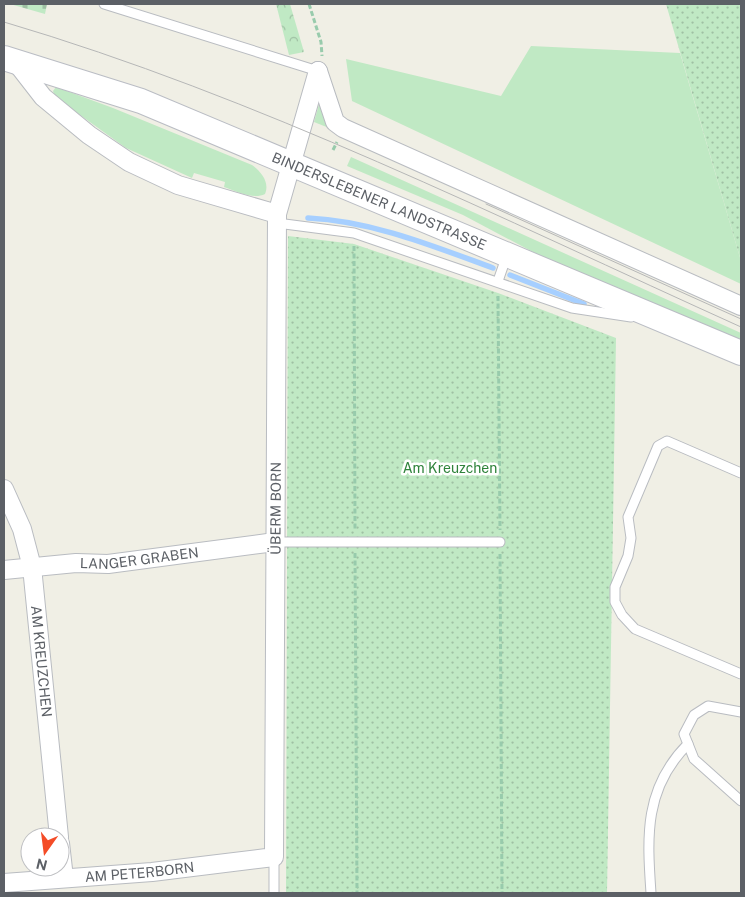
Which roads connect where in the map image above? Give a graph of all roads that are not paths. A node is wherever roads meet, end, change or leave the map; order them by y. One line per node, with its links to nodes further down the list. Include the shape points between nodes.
1 (104, 4): 3 (lane)
2 (9, 59): 4 (main road, BINDERSLEBENER LANDSTRASSE, via 141,101); 5 (street, BINDERSLEBENER LANDSTRASSE, via 43,98 129,162 178,186)
3 (318, 71): 4 (street, ÜBERM BORN); 8 (street, via 335,122 343,128)
4 (291, 162): 5 (street, ÜBERM BORN); 6 (main road, BINDERSLEBENER LANDSTRASSE)
5 (277, 218): 7 (lane, via 354,232); 13 (street, ÜBERM BORN)
6 (508, 254): 7 (lane); 9 (main road, BINDERSLEBENER LANDSTRASSE)
7 (498, 281): 9 (lane, via 572,308)
8 (741, 306)
9 (674, 323): 10 (main road, BINDERSLEBENER LANDSTRASSE)
10 (741, 353)
11 (741, 472): 17 (lane, via 667,441 658,446 628,517 632,538 615,587 615,602 635,629)
12 (4, 490): 15 (street, AM KREUZCHEN, via 22,529)
13 (275, 542): 14 (lane); 15 (street, LANGER GRABEN, via 108,564); 22 (street, ÜBERM BORN)
14 (500, 542)
15 (32, 567): 16 (street, LANGER GRABEN); 21 (street, AM KREUZCHEN)
16 (4, 570)
17 (741, 674)
18 (741, 712): 19 (lane, via 708,706 694,715 684,734)
19 (688, 744): 20 (lane, via 694,759); 26 (lane, via 672,760 658,787 649,821)
20 (741, 801)
21 (58, 827)
22 (274, 857): 23 (street, AM PETERBORN, via 152,872); 25 (lane)
23 (64, 878): 24 (street, AM PETERBORN)
24 (4, 883)
25 (274, 893)
26 (651, 893)

